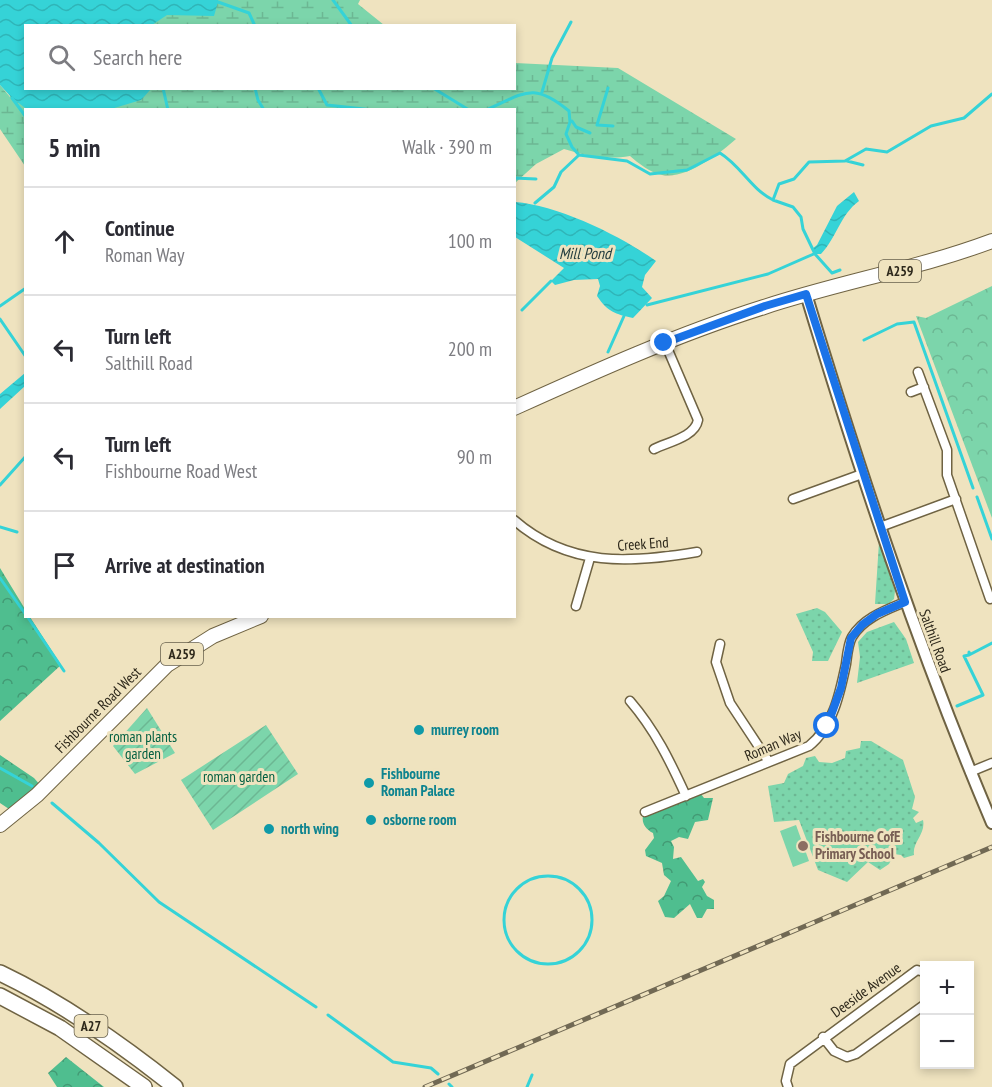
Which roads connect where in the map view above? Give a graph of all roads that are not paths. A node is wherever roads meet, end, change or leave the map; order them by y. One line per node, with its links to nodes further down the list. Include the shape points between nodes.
1 (992, 241): 2 (main road, A259, via 917,266)
2 (806, 294): 3 (main road, A259); 9 (street, Salthill Road)
3 (664, 343): 7 (main road, A259); 8 (street, via 698,420 691,432)
4 (918, 372): 5 (street)
5 (924, 387): 6 (street); 11 (street, via 947,450 947,475)
6 (911, 392)
7 (516, 407)
8 (654, 449)
9 (862, 474): 10 (street); 13 (street, Salthill Road)
10 (793, 499)
11 (956, 499): 13 (street); 16 (street)
12 (516, 522): 15 (street, Creek End)
13 (880, 527): 17 (street, Salthill Road)
14 (697, 552): 15 (street, Creek End, via 646,560)
15 (590, 558): 18 (street)
16 (990, 599)
17 (905, 602): 22 (street, Roman Way, via 877,614 851,638 841,688 819,738); 24 (street, Salthill Road)
18 (576, 606)
19 (256, 618): 28 (main road, Fishbourne Road West / A259, via 213,636 167,665 37,795)
20 (720, 644): 22 (street, via 716,662 730,703)
21 (630, 701): 25 (street, via 650,723)
22 (769, 762): 25 (street, Roman Way)
23 (992, 763): 24 (street)
24 (970, 772): 27 (street, Salthill Road)
25 (686, 796): 26 (street, Roman Way)
26 (645, 812)
27 (992, 823)
28 (0, 825)
29 (920, 971): 33 (street, Deeside Avenue)
30 (0, 973): 35 (highway, A27, via 74,1015)
31 (0, 996): 34 (highway, A27, via 60,1028)
32 (920, 1008): 33 (street, Deeside Avenue, via 847,1057 834,1051)
33 (824, 1037): 36 (street, Deeside Avenue, via 790,1064)
34 (144, 1087)
35 (176, 1087)
36 (788, 1087)

